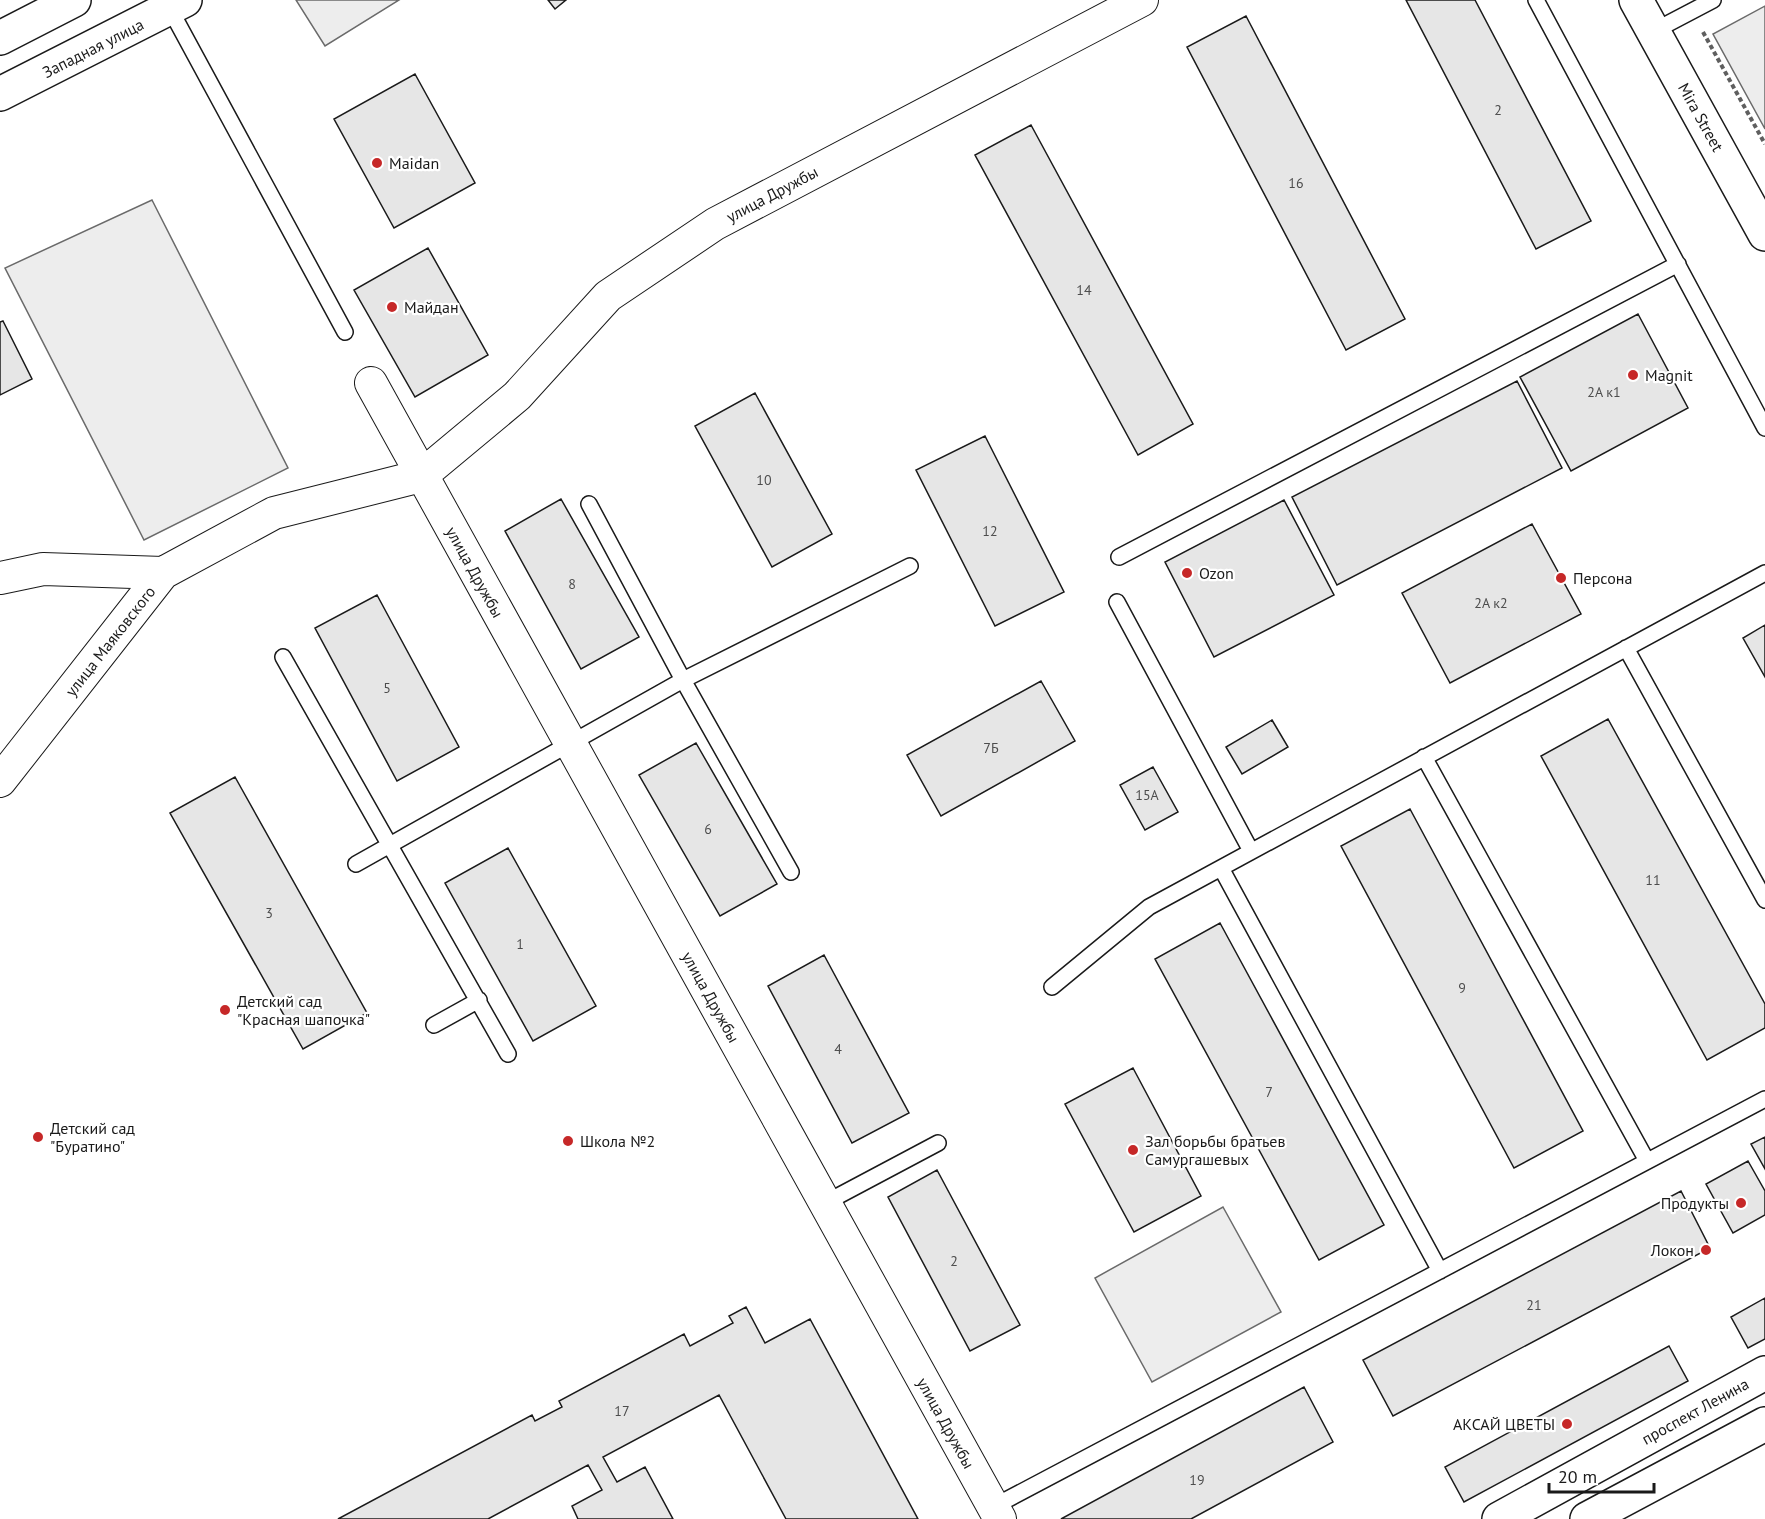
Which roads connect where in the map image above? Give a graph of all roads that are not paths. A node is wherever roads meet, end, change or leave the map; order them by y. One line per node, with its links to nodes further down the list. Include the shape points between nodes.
1 (74, 0): 8 (main road)
2 (1143, 0): 15 (street, улица Дружбы, via 715,224 608,296 517,396)
3 (1536, 0): 11 (lane)
4 (1636, 0): 7 (main road, Mira Street)
5 (1713, 0): 7 (lane)
6 (178, 4): 9 (main road, Западная улица); 12 (lane)
7 (1654, 31): 10 (main road, Mira Street)
8 (0, 38)
9 (0, 94)
10 (1765, 234)
11 (1678, 264): 14 (lane); 17 (lane)
12 (345, 332)
13 (371, 383): 15 (street, улица Дружбы)
14 (1765, 428)
15 (421, 476): 19 (street, улица Дружбы, via 274,513); 26 (street, улица Дружбы)
16 (589, 504): 25 (lane)
17 (1119, 557)
18 (910, 566): 25 (lane)
19 (163, 573): 21 (street, улица Маяковского, via 43,569); 28 (street, улица Маяковского)
20 (1765, 573): 23 (lane)
21 (0, 578)
22 (1117, 602): 30 (lane)
23 (1626, 648): 27 (lane); 34 (lane)
24 (283, 657): 29 (lane)
25 (683, 680): 26 (lane); 33 (lane)
26 (570, 743): 29 (lane); 42 (street, улица Дружбы)
27 (1424, 757): 30 (lane); 41 (lane)
28 (0, 781)
29 (389, 844): 31 (lane); 36 (lane)
30 (1251, 851): 32 (lane)
31 (356, 864)
32 (1221, 868): 35 (lane, via 1149,907); 43 (lane)
33 (791, 872)
34 (1765, 900)
35 (1052, 987)
36 (479, 1000): 37 (lane); 38 (lane)
37 (434, 1025)
38 (508, 1054)
39 (1765, 1099): 41 (lane)
40 (938, 1143): 42 (lane)
41 (1647, 1161): 43 (lane)
42 (825, 1203): 46 (street, улица Дружбы)
43 (1440, 1271): 46 (lane)
44 (1765, 1373): 47 (main road, проспект Ленина)
45 (1765, 1424): 48 (main road)
46 (996, 1513)
47 (1498, 1519)
48 (1587, 1519)

